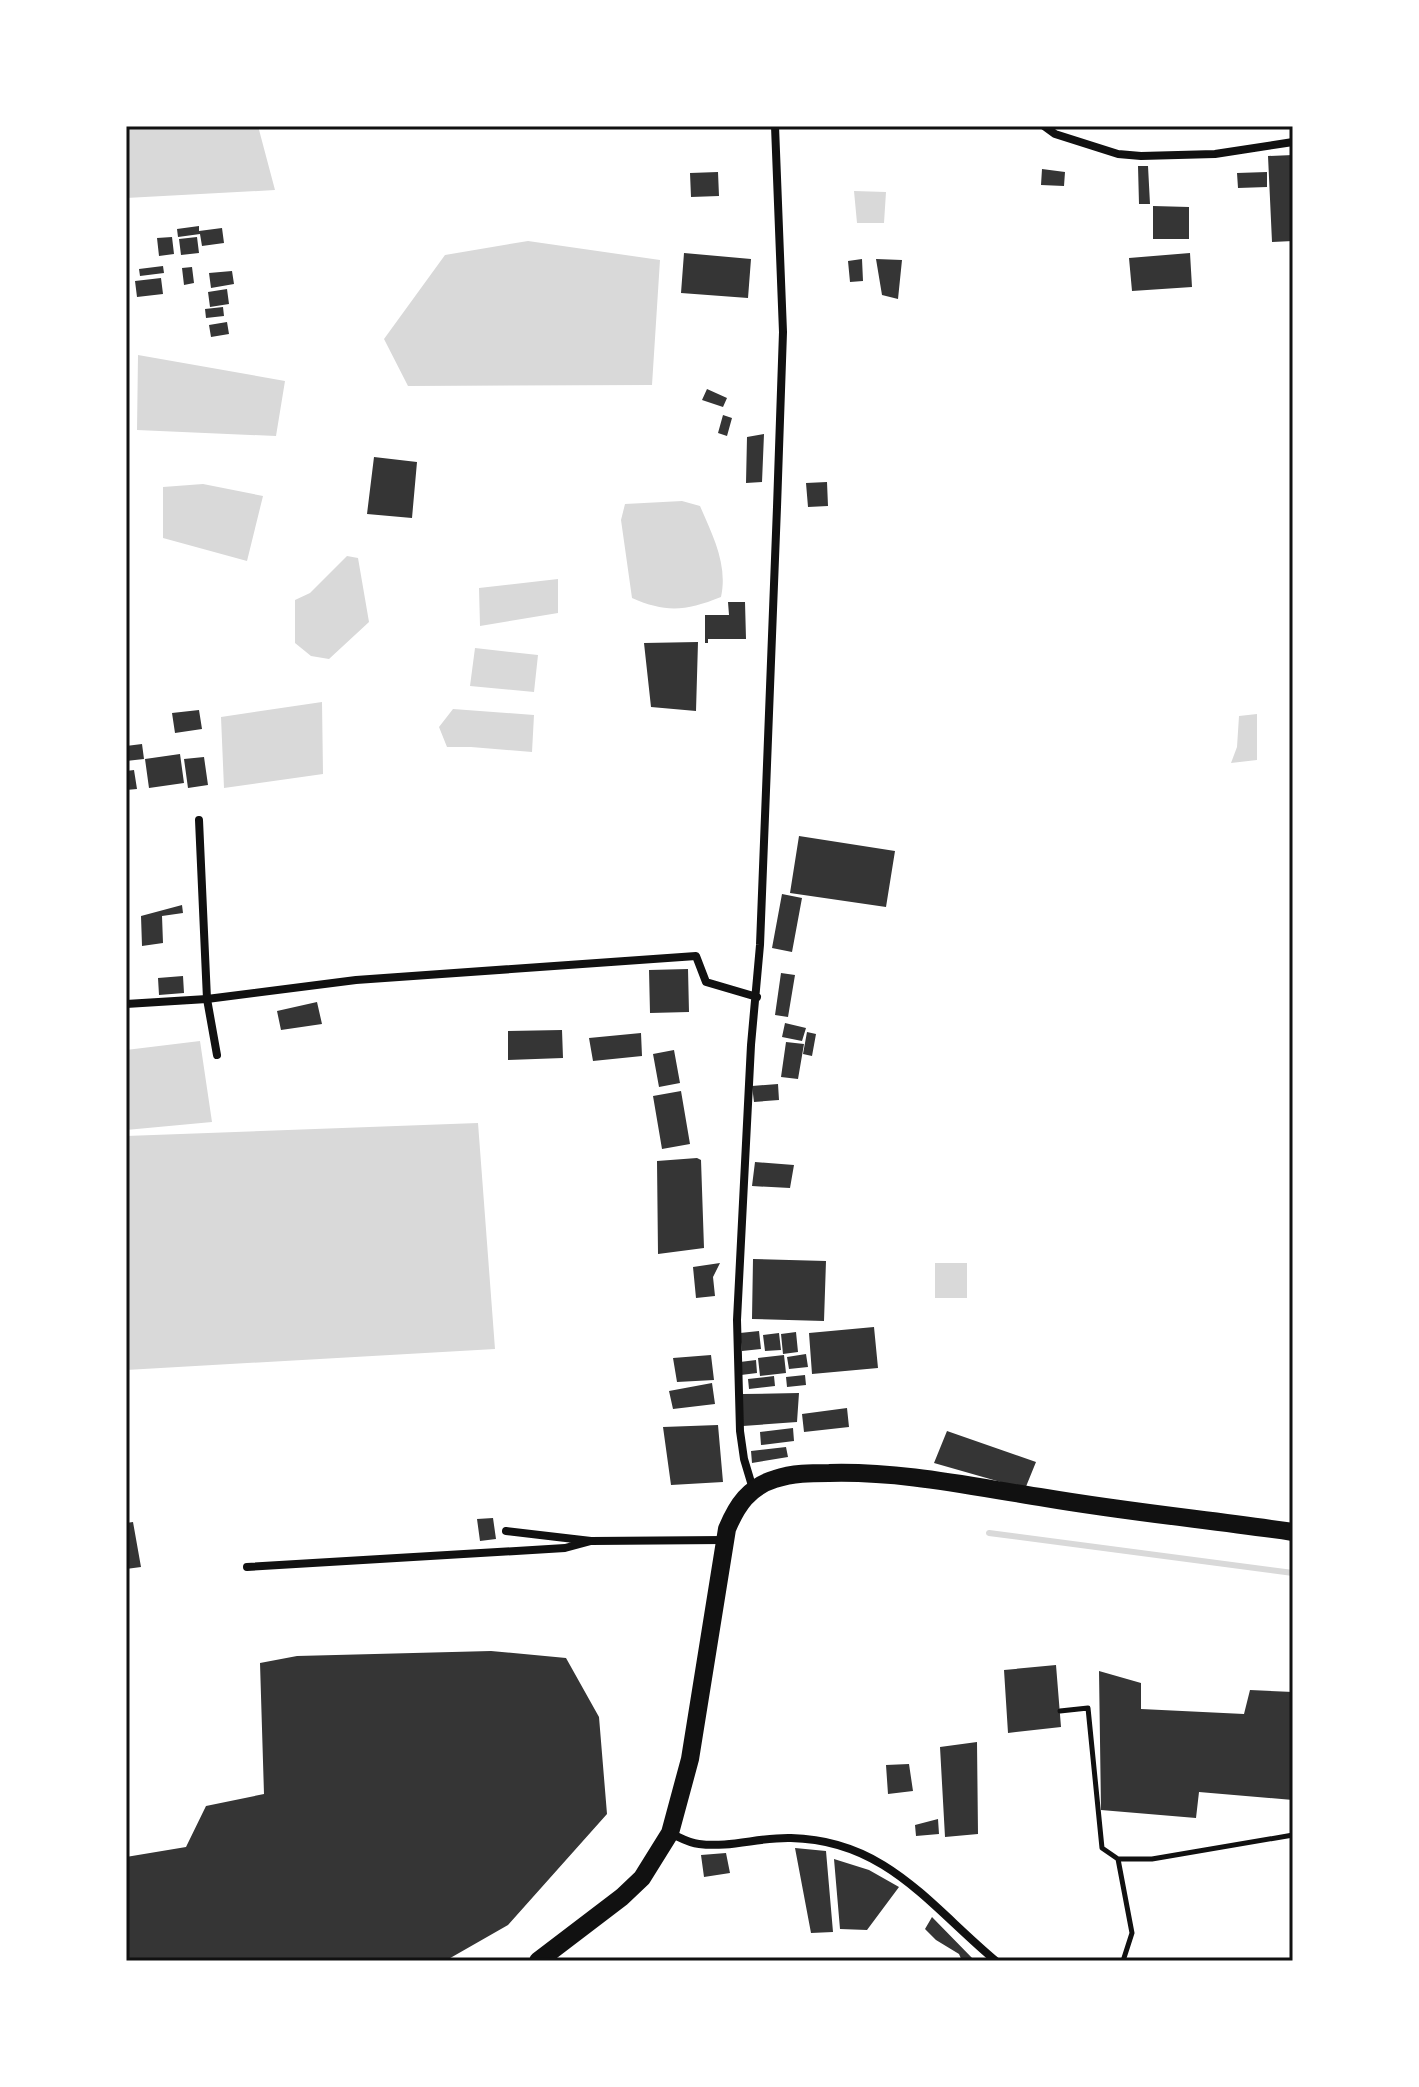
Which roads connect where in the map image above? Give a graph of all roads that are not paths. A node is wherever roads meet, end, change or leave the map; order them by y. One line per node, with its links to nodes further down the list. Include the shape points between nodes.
1 (775, 126): 5 (street, via 783,332)
2 (1044, 126): 3 (street, via 1118,154 1141,156 1215,154)
3 (1293, 142)
4 (199, 820): 6 (street)
5 (757, 997): 6 (street, via 706,982 696,956 356,980); 9 (street, via 737,1320 740,1431)
6 (207, 999): 7 (street); 8 (street)
7 (126, 1004)
8 (217, 1055)
9 (753, 1489): 11 (highway, via 801,1474 911,1476); 12 (highway, via 737,1506)
10 (506, 1531): 13 (street)
11 (1293, 1532)
12 (725, 1540): 13 (street); 16 (highway, via 690,1759)
13 (591, 1541): 14 (street, via 565,1548)
14 (247, 1567)
15 (1060, 1711): 18 (lane, via 1088,1708 1102,1848)
16 (670, 1833): 19 (highway, via 642,1878); 20 (street, via 696,1844 720,1845 790,1838 837,1845 876,1860 920,1890)
17 (1293, 1835): 18 (lane, via 1152,1859)
18 (1118, 1859): 21 (lane, via 1132,1933)
19 (538, 1961)
20 (996, 1961)
21 (1123, 1961)

